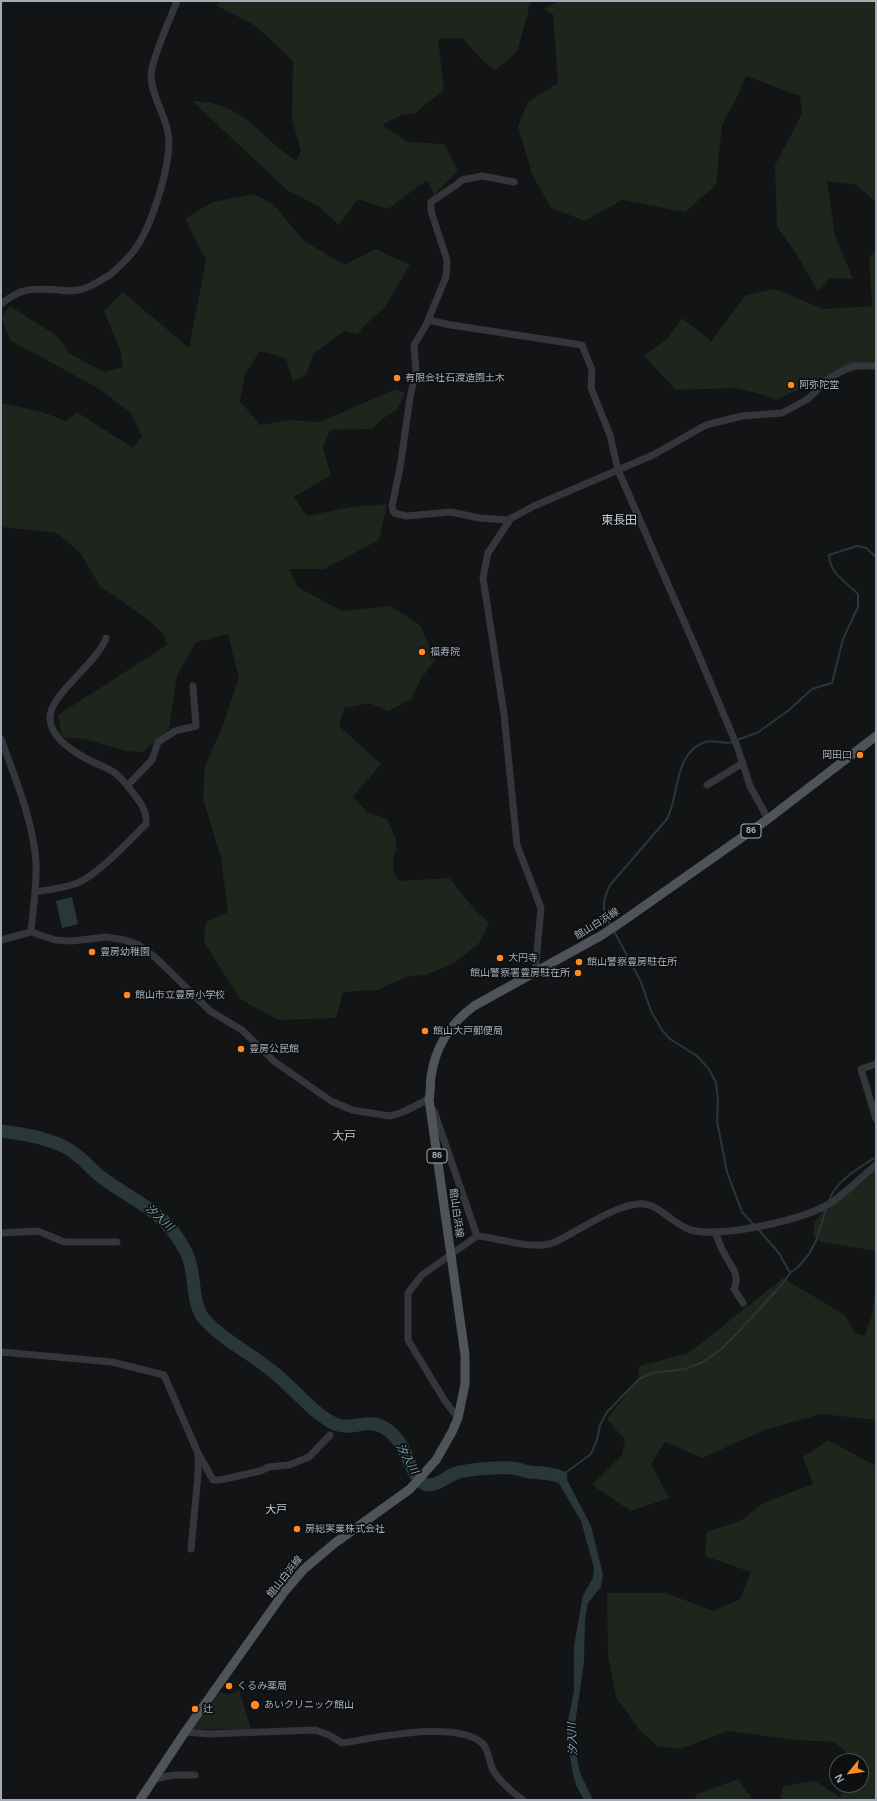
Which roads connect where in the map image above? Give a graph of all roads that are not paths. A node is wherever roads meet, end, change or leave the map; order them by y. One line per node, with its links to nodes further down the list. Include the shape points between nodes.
1 (177, 1): 3 (street, via 151,74 168,132 166,176 137,247 112,273 87,288 72,291 27,289 12,295)
2 (514, 182): 4 (street, via 482,176 462,180 432,202 431,211 447,260 446,277)
3 (1, 304)
4 (428, 320): 6 (street, via 582,345 592,370 591,388 610,435); 7 (street, via 414,345 416,370 392,506 394,513 406,516 451,512 478,518)
5 (876, 366): 6 (street, via 853,366 827,380 808,399 782,413 742,416 706,425 654,455)
6 (618, 470): 7 (street); 12 (street)
7 (511, 518): 19 (street, via 488,553 484,586 504,714 517,845 541,908)
8 (106, 638): 13 (street, via 100,651 66,688 51,710 50,719 52,729 64,744 90,761 114,772)
9 (193, 686): 13 (street, via 196,726 175,731 158,742 152,760)
10 (876, 736): 15 (main road, 館山白浜線 / 86)
11 (1, 739): 16 (street, via 35,850)
12 (743, 763): 14 (street); 15 (street, via 750,786)
13 (128, 785): 16 (street, via 145,810 146,824 116,854 76,884)
14 (707, 785)
15 (768, 818): 19 (main road, 館山白浜線 / 86, via 602,935)
16 (35, 892): 17 (street)
17 (31, 932): 18 (street); 21 (street, via 55,940 106,937 139,944 210,1011 242,1030 275,1062 331,1101 352,1110 390,1116)
18 (1, 940)
19 (535, 973): 21 (main road, 館山白浜線 / 86, via 474,1006 454,1024 445,1036 434,1062)
20 (876, 1064): 22 (street, via 861,1069)
21 (429, 1099): 27 (street); 29 (main road, 館山白浜線 / 86)
22 (874, 1104): 23 (street)
23 (876, 1119)
24 (876, 1165): 25 (street, via 831,1203 792,1218)
25 (715, 1232): 27 (street, via 681,1227 655,1208 638,1203 596,1220 549,1244 535,1245); 30 (street, via 724,1254 735,1271 737,1281 734,1288)
26 (1, 1233): 28 (street, via 38,1231 64,1242)
27 (477, 1236): 29 (street)
28 (116, 1242)
29 (451, 1255): 32 (main road, 館山白浜線 / 86, via 465,1355 466,1384); 32 (street, via 422,1275 408,1293 408,1340)
30 (743, 1303)
31 (1, 1352): 34 (street, via 112,1362 164,1375)
32 (458, 1418): 36 (main road, 館山白浜線 / 86, via 436,1460 410,1488 304,1569 285,1591)
33 (330, 1435): 34 (street, via 308,1456 289,1465 269,1467 260,1472 220,1480 213,1480)
34 (198, 1453): 35 (street)
35 (191, 1549)
36 (185, 1732): 38 (main road, 館山白浜線 / 86); 40 (street, via 209,1734 315,1730 342,1743 417,1732 459,1733 478,1740 484,1746 493,1770 505,1785)
37 (195, 1775): 38 (street)
38 (153, 1779): 39 (main road, 館山白浜線 / 86)
39 (140, 1800)
40 (523, 1800)

